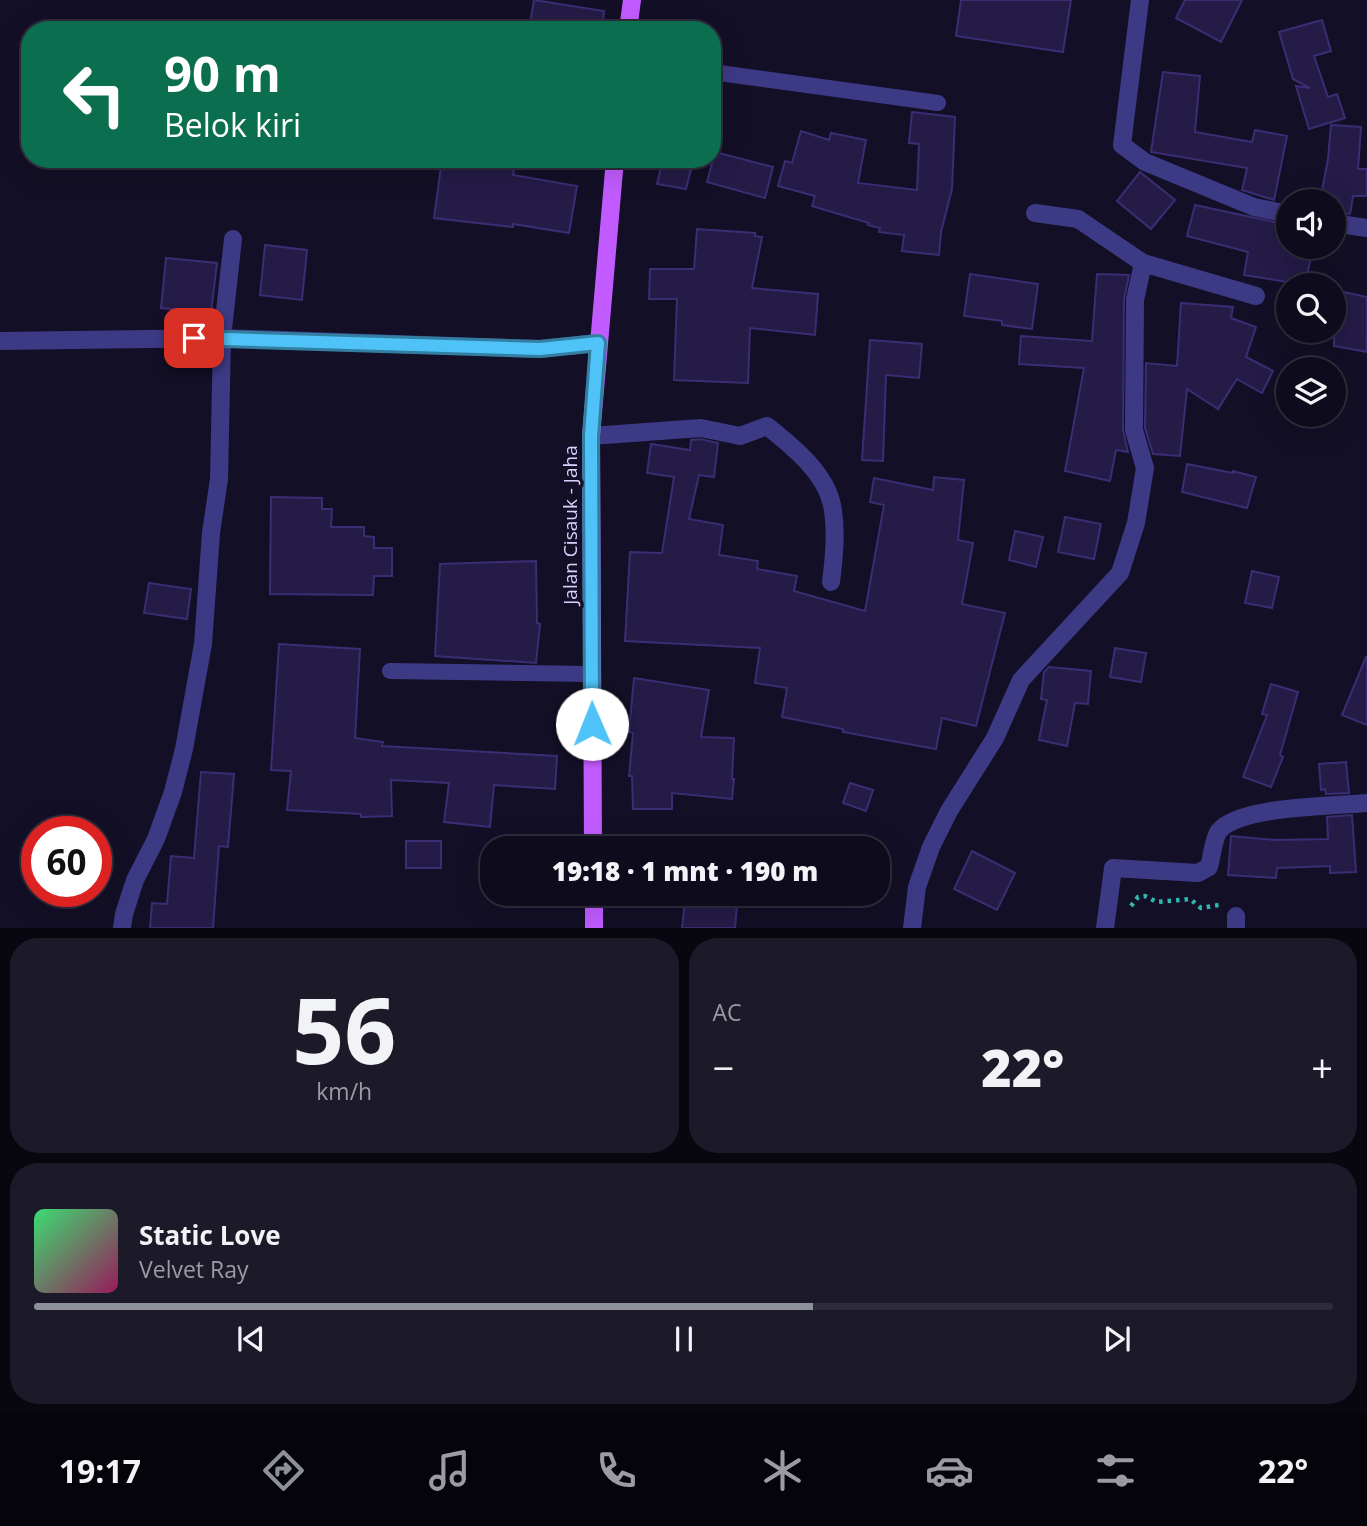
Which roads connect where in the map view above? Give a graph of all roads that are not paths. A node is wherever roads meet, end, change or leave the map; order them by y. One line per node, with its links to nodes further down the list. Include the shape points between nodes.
1 (632, 0): 3 (main road)
2 (1140, 0): 7 (street, via 1122,145 1145,162)
3 (629, 21)
4 (721, 73): 5 (lane)
5 (938, 103)
6 (614, 168): 16 (main road, Jalan Cisauk - Jaha)
7 (1276, 211)
8 (1034, 213): 12 (street, via 1078,219)
9 (1346, 225): 10 (street)
10 (1367, 228)
11 (233, 239): 14 (street)
12 (1143, 263): 13 (street); 24 (street, via 1135,300 1134,430 1145,468 1136,523 1120,573 1021,680 995,738 931,847 917,887)
13 (1256, 296)
14 (222, 338): 15 (street); 16 (street, via 540,349); 25 (street, via 219,479 202,644 173,792 135,880)
15 (0, 341)
16 (598, 343): 17 (main road, Jalan Cisauk - Jaha)
17 (591, 436): 18 (street, via 701,428 740,436 767,426 794,448 826,490 833,517); 20 (main road, Jalan Cisauk - Jaha)
18 (831, 582)
19 (390, 671): 20 (lane)
20 (591, 674): 22 (main road, Jalan Cisauk - Jaha)
21 (1367, 803): 27 (street, via 1265,812 1233,820 1218,832 1209,867 1198,873 1113,868)
22 (593, 836)
23 (594, 906): 26 (main road)
24 (912, 927)
25 (122, 928)
26 (594, 928)
27 (1105, 928)

